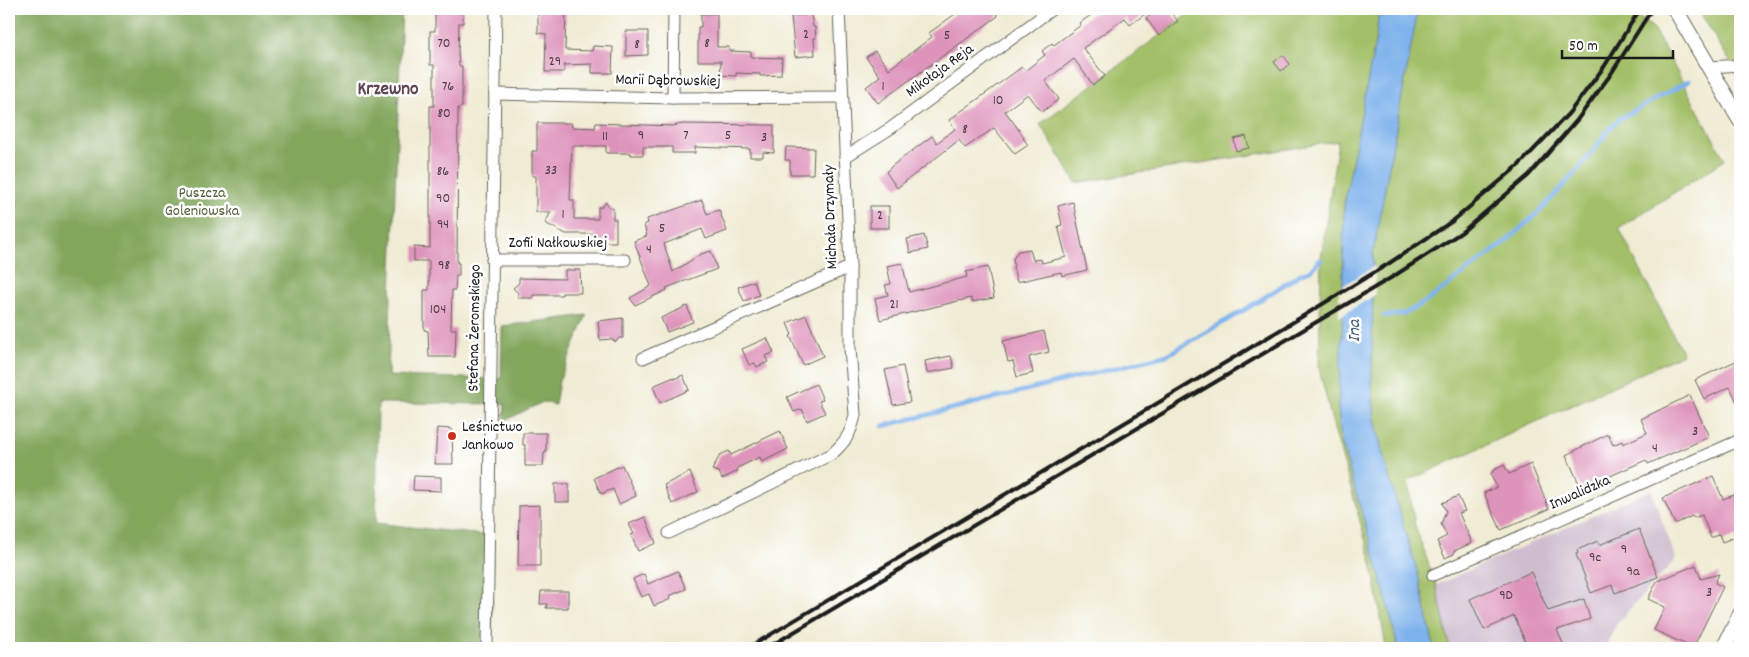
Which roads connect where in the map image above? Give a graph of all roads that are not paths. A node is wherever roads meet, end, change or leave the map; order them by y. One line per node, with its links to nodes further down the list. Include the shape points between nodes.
1 (496, 9): 8 (street, Stefana Żeromskiego)
2 (674, 9): 9 (street)
3 (839, 9): 10 (street, Michała Drzymały)
4 (1052, 9): 12 (street, Mikołaja Reja, via 891,128)
5 (1675, 9): 7 (street)
6 (1740, 66): 7 (street)
7 (1710, 67): 11 (street)
8 (494, 94): 9 (street, Marii Dąbrowskiej); 13 (street, Stefana Żeromskiego)
9 (673, 98): 10 (street, Marii Dąbrowskiej)
10 (842, 98): 12 (street, Michała Drzymały)
11 (1740, 120)
12 (845, 157): 15 (street, Michała Drzymały)
13 (492, 260): 14 (street, Zofii Nałkowskiej); 21 (street, Stefana Żeromskiego)
14 (624, 260)
15 (850, 267): 16 (street); 18 (street, Michała Drzymały, via 850,348 855,415 844,443 832,454)
16 (642, 358)
17 (1740, 440): 19 (street, Inwalidzka)
18 (669, 533)
19 (1434, 575)
20 (1740, 615): 22 (street)
21 (487, 648)
22 (1724, 648)

